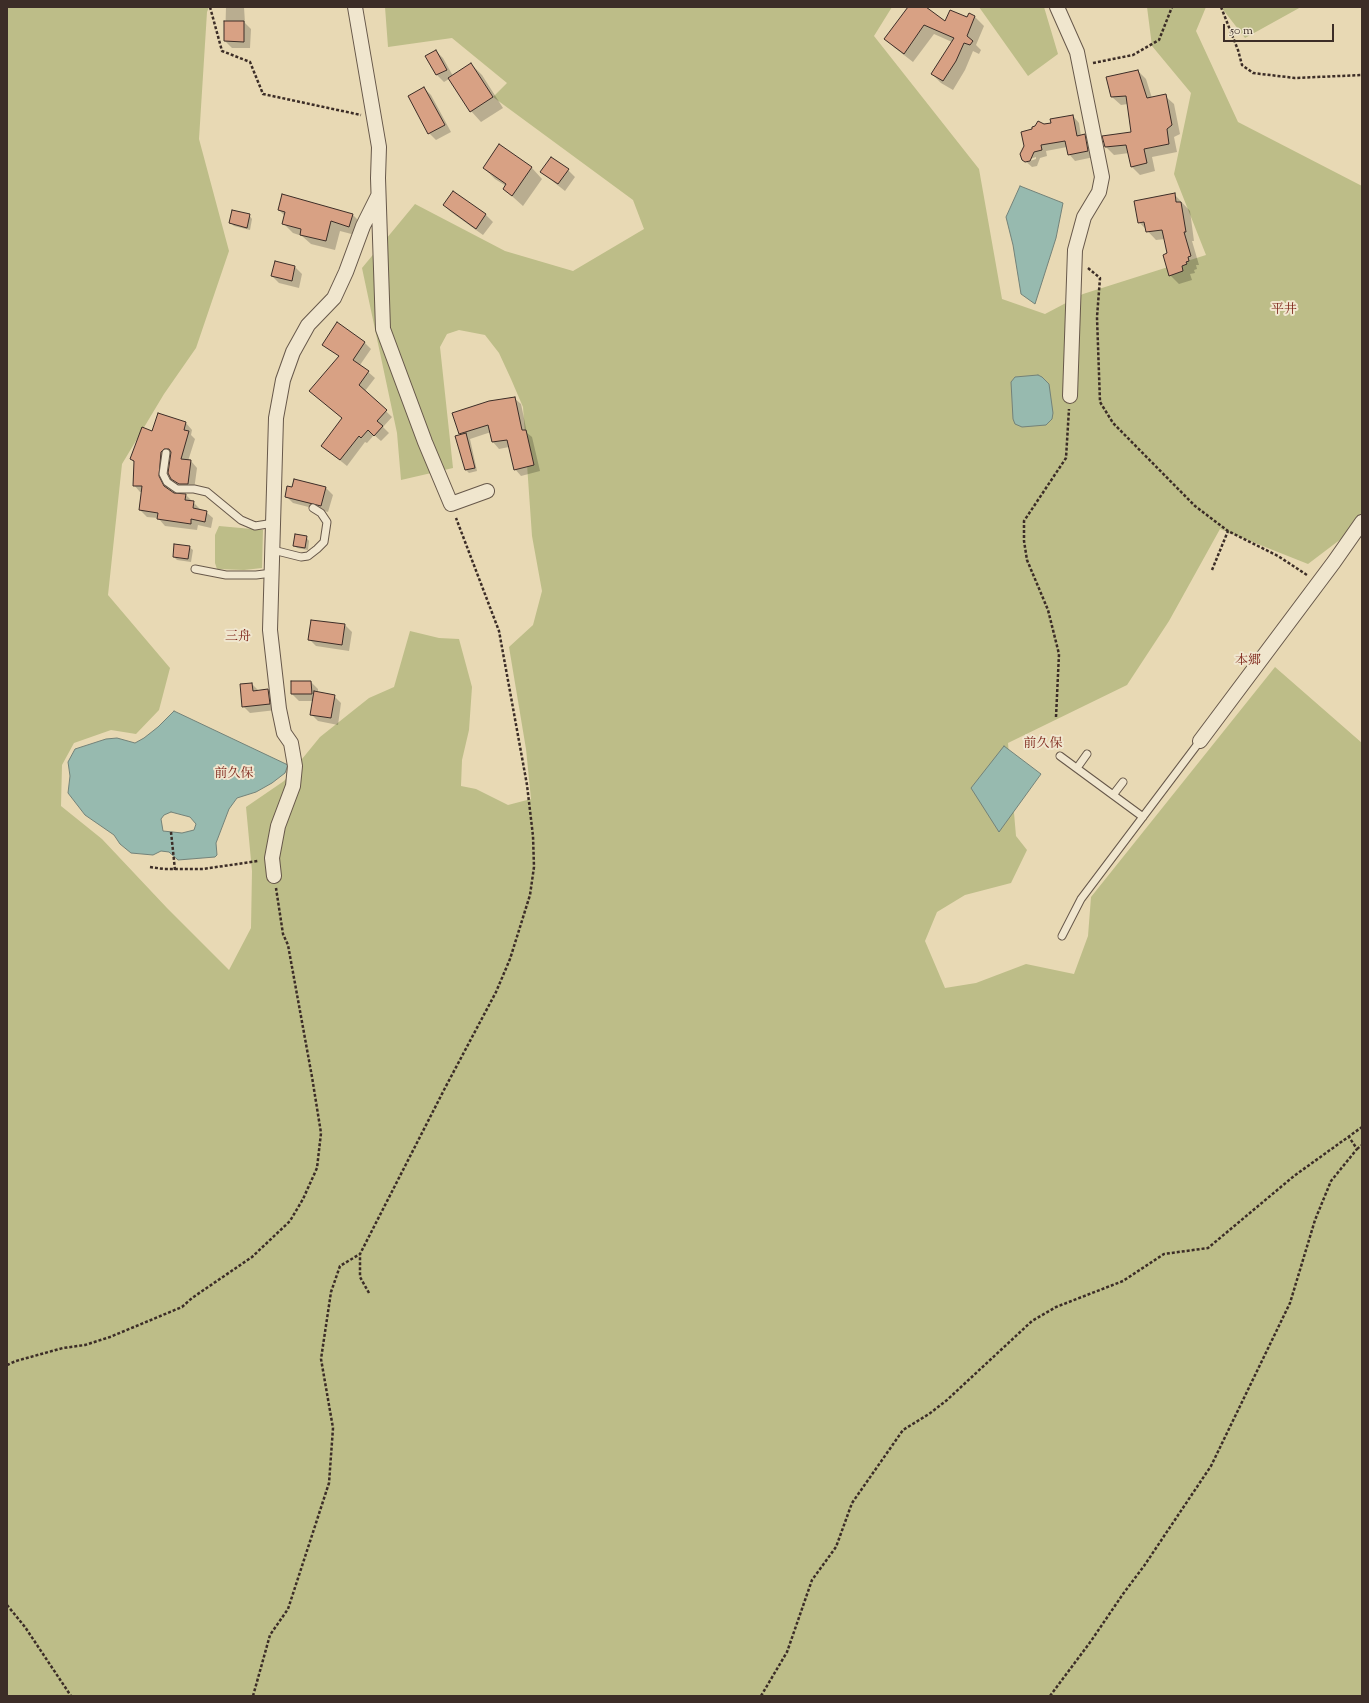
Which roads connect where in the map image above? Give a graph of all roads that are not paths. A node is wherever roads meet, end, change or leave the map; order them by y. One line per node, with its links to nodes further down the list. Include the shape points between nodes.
1 (355, 7): 3 (street, via 379,147)
2 (1057, 7): 4 (street, via 1081,65 1102,176 1099,192 1084,217 1075,250)
3 (378, 196): 6 (street, via 383,329 424,442 451,504); 9 (street, via 362,226 334,298 308,325 293,352 283,380 276,418)
4 (1070, 396)
5 (166, 453): 9 (lane, via 163,474 167,482 178,489 207,492 241,520 255,526)
6 (487, 491)
7 (313, 508): 10 (lane, via 321,512 327,522 324,542 308,556 301,557)
8 (1362, 522): 13 (street)
9 (274, 523): 10 (street)
10 (273, 550): 12 (street)
11 (195, 569): 12 (lane, via 226,575)
12 (272, 573): 20 (street, via 270,630 279,709 284,733 291,743 294,766 293,786 278,826 272,858)
13 (1200, 741): 19 (lane)
14 (1087, 754): 16 (lane)
15 (1060, 756): 16 (lane)
16 (1077, 768): 18 (lane)
17 (1123, 782): 18 (lane)
18 (1113, 795): 19 (lane)
19 (1143, 817): 21 (lane, via 1081,899)
20 (274, 876)
21 (1062, 936)

